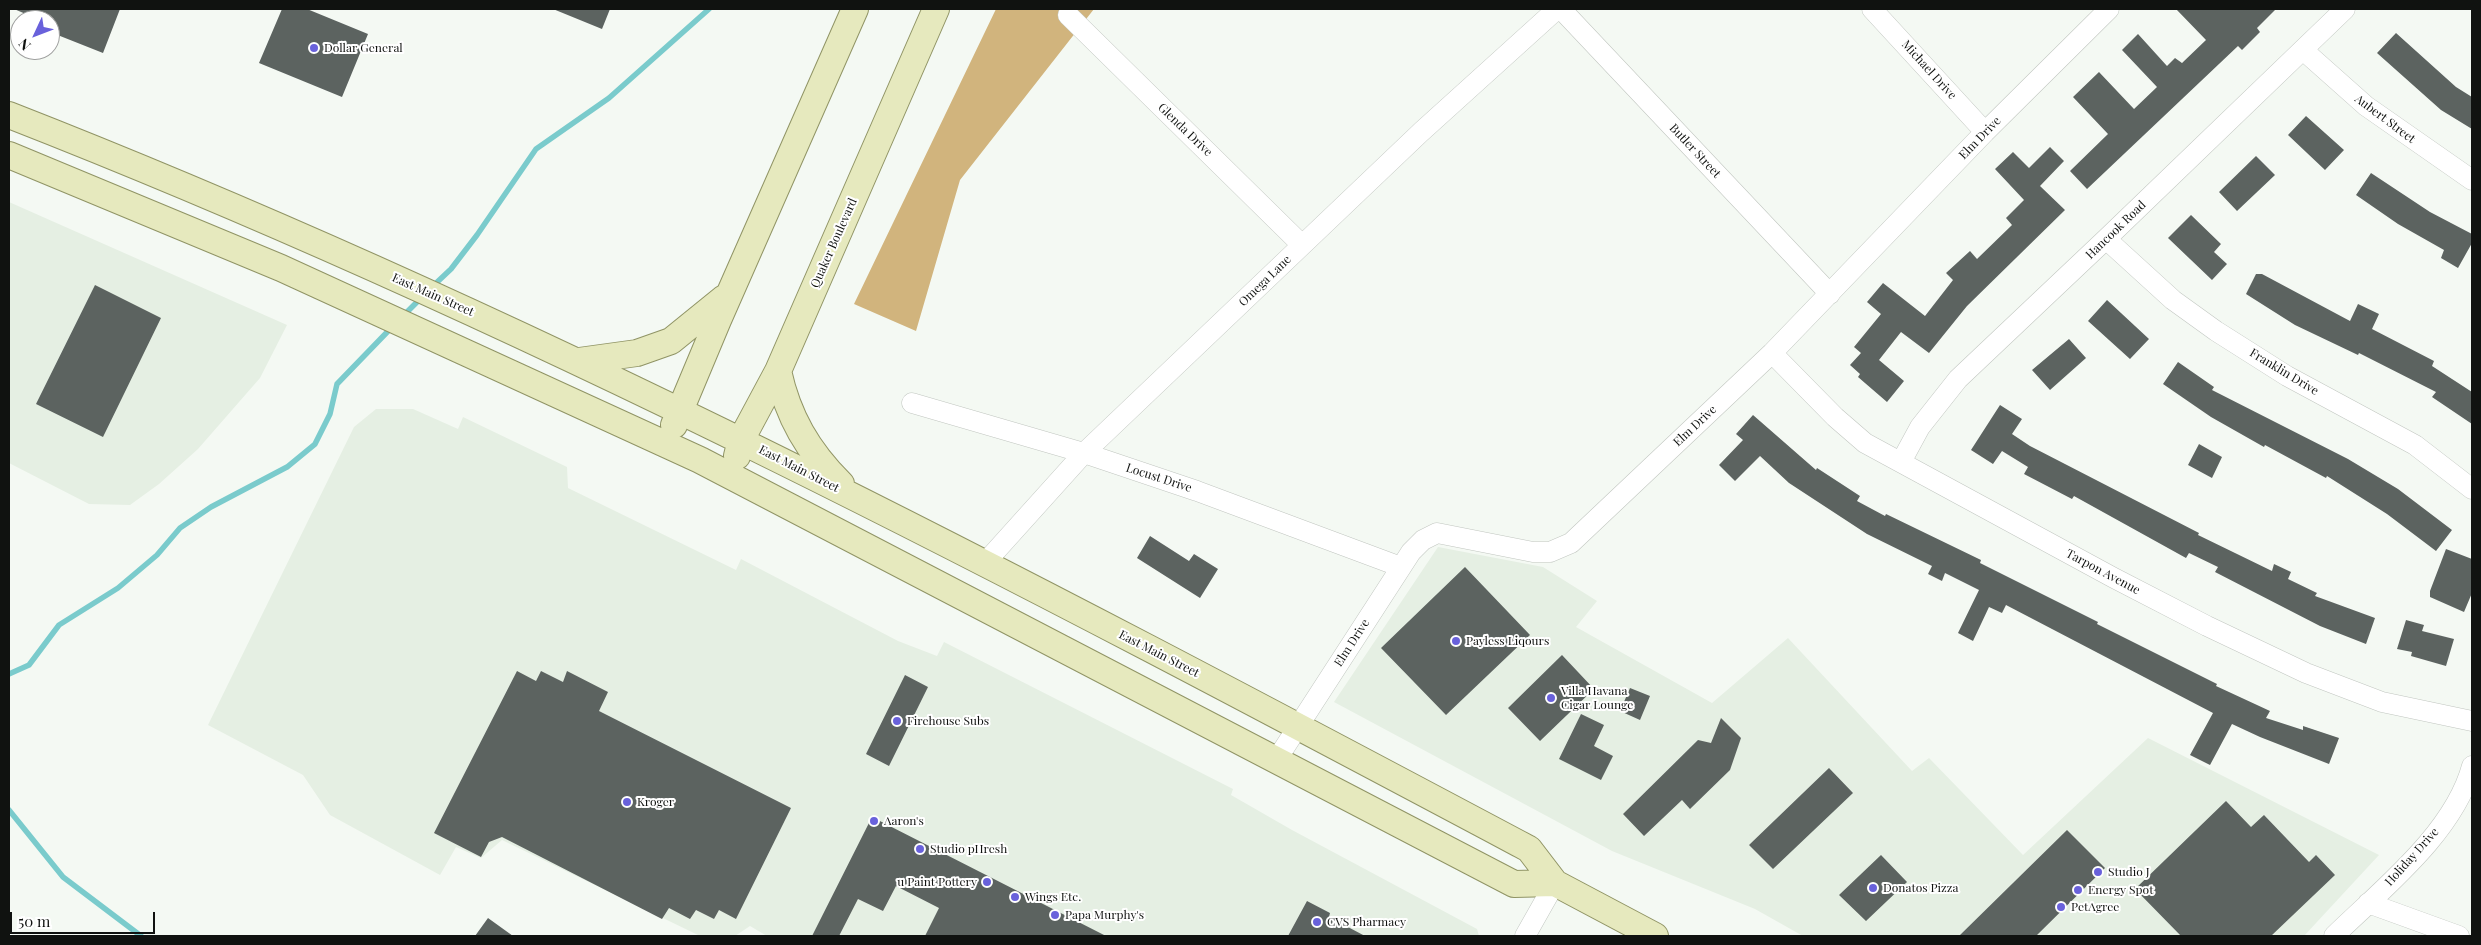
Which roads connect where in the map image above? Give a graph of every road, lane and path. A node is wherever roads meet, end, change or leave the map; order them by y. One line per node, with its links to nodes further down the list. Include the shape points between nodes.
1 (855, 9): 16 (main road)
2 (936, 9): 20 (main road, Quaker Boulevard)
3 (1557, 9): 15 (street, Omega Lane)
4 (1560, 9): 17 (street, Butler Street)
5 (1872, 9): 11 (street, Michael Drive)
6 (2109, 9): 11 (street, Elm Drive)
7 (2345, 9): 9 (street, Hancook Road)
8 (1068, 16): 15 (street, Glenda Drive)
9 (2303, 50): 13 (street, Aubert Street, via 2366,106); 14 (street, Hancook Road)
10 (9, 115): 19 (main road, East Main Street, via 242,211)
11 (1985, 132): 17 (street, Elm Drive)
12 (9, 155): 24 (main road, East Main Street, via 146,210 435,337)
13 (2472, 180)
14 (2106, 240): 26 (street, Hancook Road, via 1958,379 1920,427); 28 (street, Franklin Drive, via 2172,300 2216,331 2287,376 2415,445)
15 (1302, 245): 25 (street, Omega Lane)
16 (730, 292): 19 (main road, via 671,341 637,353); 22 (main road)
17 (1830, 294): 18 (street, Elm Drive)
18 (1772, 353): 26 (street, Tarpon Avenue, via 1851,432); 31 (street, Elm Drive, via 1571,543 1550,552 1533,552 1437,533 1423,540)
19 (579, 361): 22 (main road, East Main Street)
20 (778, 371): 23 (main road, Quaker Boulevard); 29 (main road, via 790,411 804,441 822,465)
21 (912, 403): 25 (street, Locust Drive)
22 (681, 410): 23 (main road, East Main Street); 24 (main road)
23 (741, 440): 27 (main road, Quaker Boulevard); 29 (main road, East Main Street)
24 (666, 444): 27 (main road, East Main Street)
25 (1084, 453): 30 (street, Omega Lane); 31 (street, Locust Drive)
26 (1901, 462): 32 (street, Tarpon Avenue, via 2114,578 2306,673 2382,702)
27 (732, 476): 34 (main road, East Main Street)
28 (2472, 489)
29 (854, 497): 30 (main road, East Main Street)
30 (984, 564): 33 (main road, East Main Street)
31 (1401, 567): 33 (street, Elm Drive)
32 (2472, 721)
33 (1298, 727): 34 (street, Elm Drive); 36 (main road, East Main Street, via 1529,850)
34 (1277, 759): 36 (main road, East Main Street, via 1514,884)
35 (2472, 766): 37 (street, Holiday Drive, via 2453,810 2408,864)
36 (1555, 883): 38 (street); 39 (main road, East Main Street)
37 (2368, 903): 40 (street, Holiday Drive); 41 (street)
38 (1525, 936)
39 (1655, 936)
40 (2334, 936)
41 (2459, 936)

